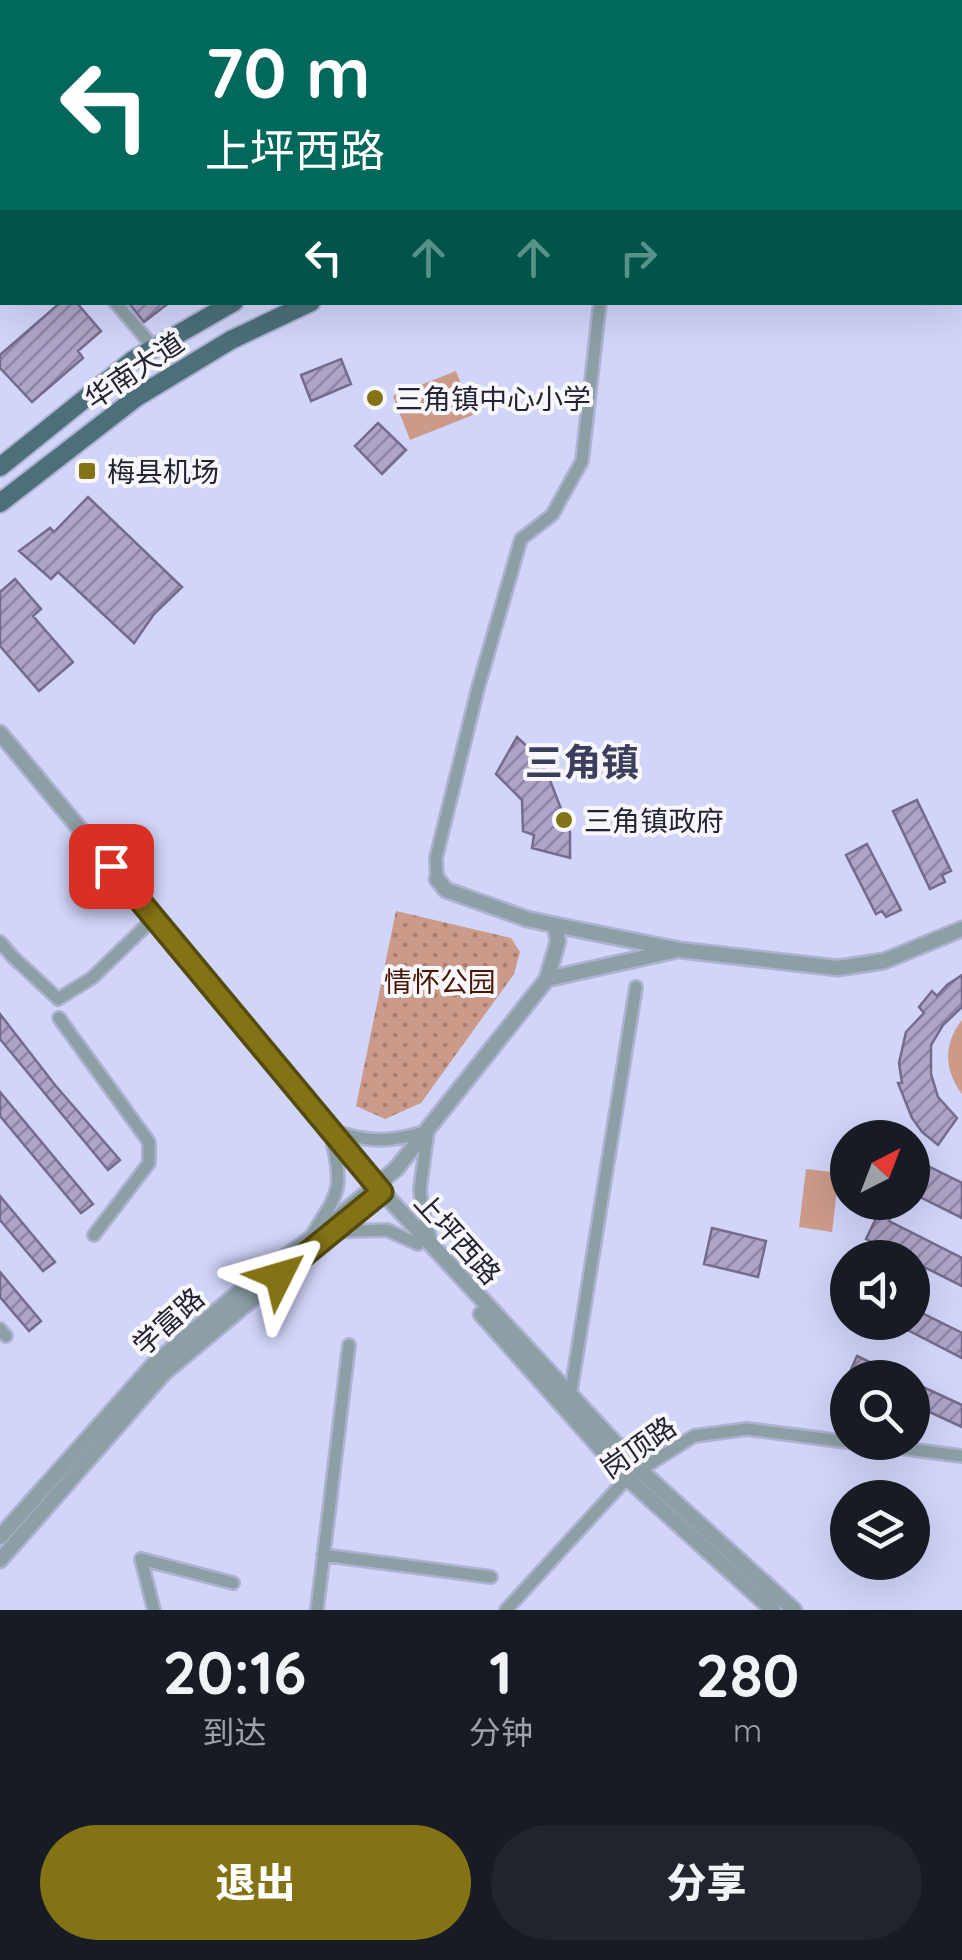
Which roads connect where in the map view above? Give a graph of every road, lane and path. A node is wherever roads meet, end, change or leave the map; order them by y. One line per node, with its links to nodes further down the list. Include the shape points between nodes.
1 (118, 305): 5 (street)
2 (229, 305): 5 (main road, 华南大道)
3 (304, 305): 7 (main road, 华南大道, via 137,397)
4 (600, 305): 10 (street, via 582,461 552,515 521,539 436,858)
5 (154, 348): 6 (main road, 华南大道)
6 (0, 467)
7 (2, 496)
8 (0, 732): 20 (street, 上坪西路)
9 (0, 745): 11 (street, 上坪西路)
10 (437, 879): 12 (street, via 446,890)
11 (149, 923): 14 (street, via 92,978 58,999); 20 (street, 上坪西路)
12 (555, 925): 15 (street); 16 (street, 学富路, via 558,942)
13 (962, 930): 15 (street, via 884,962 838,968)
14 (0, 942)
15 (680, 950): 16 (street)
16 (547, 979): 19 (street, 学富路)
17 (636, 987): 26 (street)
18 (59, 1018): 22 (street, via 149,1142 148,1163)
19 (427, 1130): 20 (street, via 394,1141); 21 (street, 学富路); 24 (street, via 420,1188)
20 (332, 1138): 21 (street, 上坪西路); 23 (street, via 336,1198)
21 (376, 1191): 23 (street, 学富路); 24 (street, 上坪西路); 33 (street, 学富路, via 164,1373)
22 (94, 1234)
23 (316, 1235): 24 (street, via 388,1230); 31 (street, 学富路, via 155,1364)
24 (426, 1246): 26 (street, 上坪西路); 30 (street, 上坪西路)
25 (349, 1345): 32 (street)
26 (570, 1397): 30 (street, 上坪西路)
27 (830, 1439): 30 (street, 岗顶路, via 747,1429 694,1436)
28 (930, 1452): 29 (street, 岗顶路)
29 (962, 1456)
30 (634, 1475): 38 (street, 岗顶路); 39 (street, 上坪西路); 40 (street, 上坪西路)
31 (0, 1537)
32 (323, 1555): 34 (street); 37 (street)
33 (0, 1560)
34 (490, 1576)
35 (233, 1584): 36 (street, via 140,1559)
36 (154, 1610)
37 (316, 1610)
38 (506, 1610)
39 (773, 1610)
40 (794, 1610)

